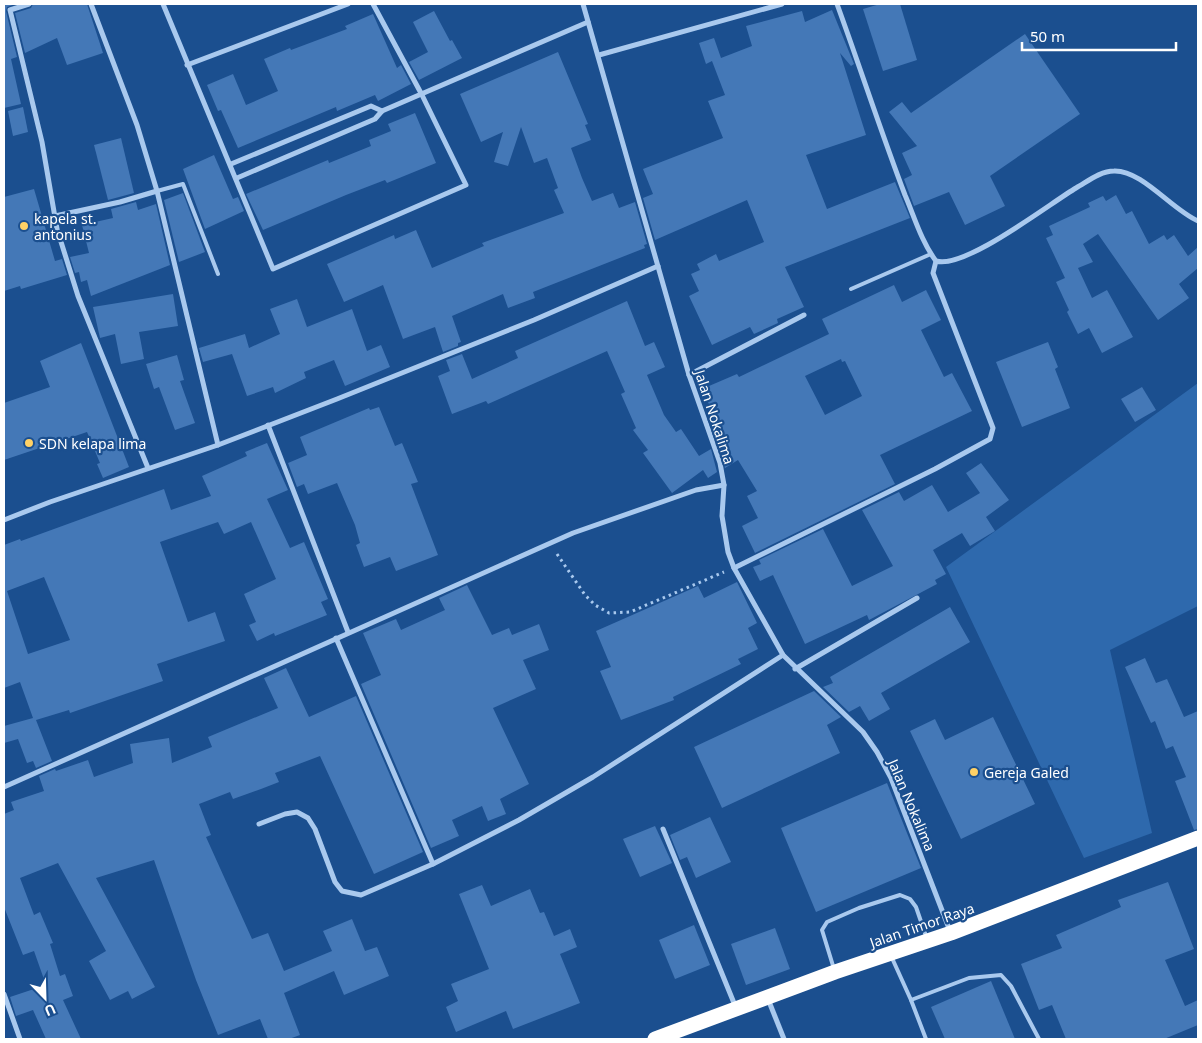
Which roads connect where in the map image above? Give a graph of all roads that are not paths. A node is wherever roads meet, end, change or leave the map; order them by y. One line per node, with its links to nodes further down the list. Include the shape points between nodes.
1 (29, 4): 17 (street, via 10,10 42,142)
2 (91, 4): 16 (street, via 136,124)
3 (163, 4): 11 (street)
4 (348, 4): 11 (street)
5 (373, 4): 12 (street)
6 (583, 4): 9 (street, Jalan Nokalima)
7 (782, 4): 10 (street)
8 (837, 4): 19 (street, via 888,151)
9 (588, 22): 10 (street, Jalan Nokalima); 12 (street)
10 (598, 55): 21 (street, Jalan Nokalima)
11 (187, 65): 14 (street)
12 (422, 95): 13 (street); 15 (street, via 466,185 273,269)
13 (382, 110): 14 (street, via 371,106); 15 (street, via 375,119)
14 (231, 164): 15 (street)
15 (237, 178)
16 (156, 191): 17 (street); 22 (lane, via 183,184); 27 (street)
17 (55, 216): 28 (street, via 78,296)
18 (1198, 221): 20 (street, via 1185,215 1149,186 1114,171 1088,181 974,253 950,262)
19 (931, 254): 20 (street); 23 (lane)
20 (936, 261): 31 (street, via 933,273 993,428 990,439)
21 (658, 266): 25 (street, Jalan Nokalima); 26 (street, via 525,324)
22 (218, 274)
23 (851, 289)
24 (804, 315): 25 (street)
25 (689, 375): 29 (street, Jalan Nokalima, via 720,464)
26 (268, 425): 27 (street); 33 (street)
27 (218, 445): 28 (street)
28 (148, 468): 30 (street)
29 (724, 485): 31 (street, Jalan Nokalima, via 722,516); 33 (street, via 696,490 549,543)
30 (4, 520)
31 (734, 568): 35 (street, Jalan Nokalima)
32 (917, 598): 36 (street)
33 (348, 632): 34 (street)
34 (336, 638): 37 (street); 41 (street)
35 (783, 655): 36 (street, Jalan Nokalima); 41 (street, via 593,777)
36 (795, 669): 42 (street, Jalan Nokalima, via 863,732 877,752 891,778)
37 (4, 787)
38 (259, 824): 41 (street, via 297,812 308,818 335,882 342,891 350,893 361,895)
39 (663, 829): 49 (street)
40 (1198, 838): 42 (highway, Jalan Timor Raya)
41 (434, 864)
42 (952, 934): 43 (highway, Jalan Timor Raya)
43 (928, 941): 44 (highway, Jalan Timor Raya); 45 (lane, via 910,899 900,896 859,908 827,922 822,930)
44 (890, 953): 45 (highway, Jalan Timor Raya); 48 (lane)
45 (835, 972): 47 (highway, Jalan Timor Raya)
46 (4, 994): 50 (street)
47 (767, 996): 49 (highway, Jalan Timor Raya); 52 (street)
48 (911, 1000): 53 (lane); 54 (lane, via 969,978 1001,975 1011,986)
49 (736, 1008): 51 (highway, Jalan Timor Raya)
50 (20, 1039)
51 (655, 1039)
52 (784, 1039)
53 (926, 1039)
54 (1039, 1039)

